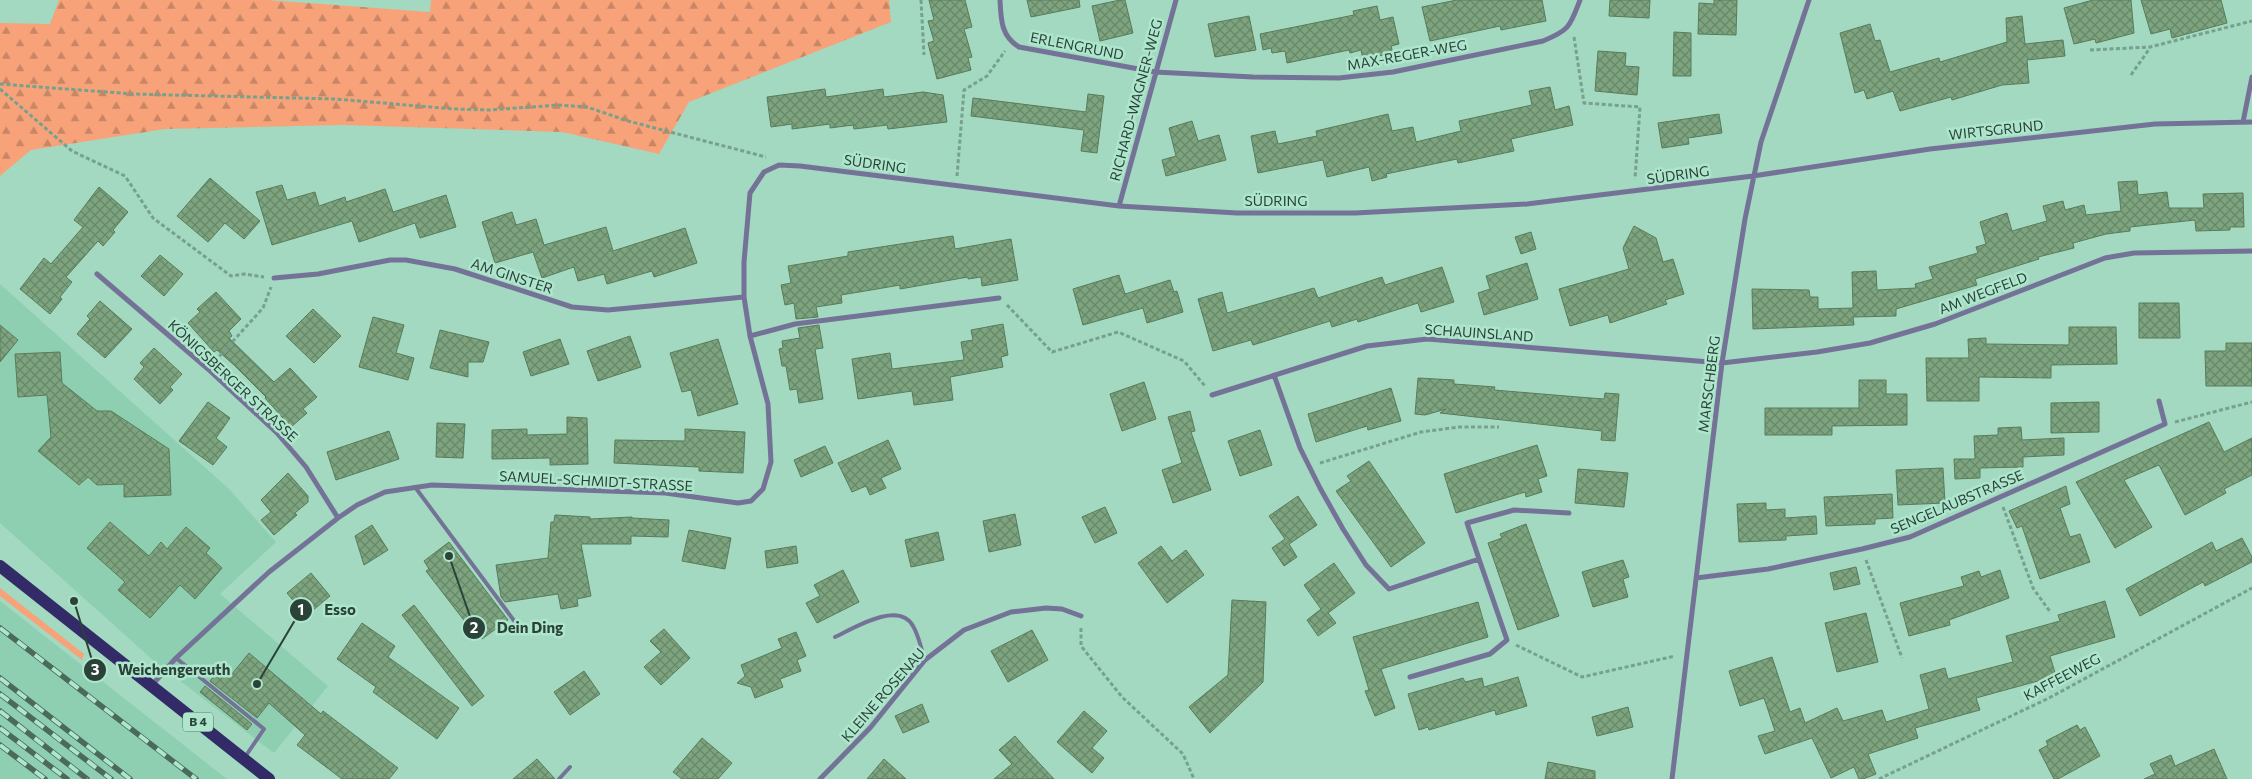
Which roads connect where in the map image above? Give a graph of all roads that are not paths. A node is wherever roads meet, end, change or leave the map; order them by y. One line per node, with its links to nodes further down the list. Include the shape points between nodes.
1 (1000, 0): 5 (street, ERLENGRUND, via 1002,28 1011,42 1019,47)
2 (1176, 0): 5 (street, RICHARD-WAGNER-WEG)
3 (1580, 0): 5 (street, MAX-REGER-WEG, via 1572,22 1562,33 1544,41 1393,72 1339,78)
4 (1809, 0): 10 (street, MARSCHBERG, via 1777,91)
5 (1155, 72): 11 (street, RICHARD-WAGNER-WEG)
6 (2252, 77): 7 (street)
7 (2243, 122): 8 (street, WIRTSGRUND); 10 (street, WIRTSGRUND, via 2155,124 2045,136 1930,149)
8 (2252, 122)
9 (800, 166): 11 (street, SÜDRING); 15 (street, SAMUEL-SCHMIDT-STRASSE, via 779,165 764,172 750,193)
10 (1753, 176): 11 (street, SÜDRING, via 1527,204 1355,213 1237,213); 18 (street, MARSCHBERG)
11 (1119, 206)
12 (2252, 251): 18 (street, AM WEGFELD, via 2134,253 2106,258 1935,324 1870,343)
13 (97, 274): 24 (street, KÖNIGSBERGER STRASSE, via 277,433 306,467)
14 (274, 278): 15 (street, AM GINSTER, via 406,260 455,270 581,308 608,310)
15 (744, 297): 17 (street, SAMUEL-SCHMIDT-STRASSE)
16 (999, 298): 17 (street, via 795,324)
17 (750, 336): 22 (street, SAMUEL-SCHMIDT-STRASSE, via 768,404 771,462 763,489 751,501 738,503 665,493)
18 (1722, 363): 19 (street, SCHAUINSLAND, via 1427,339 1367,346); 27 (street, MARSCHBERG)
19 (1274, 375): 20 (street, SCHAUINSLAND); 25 (street, via 1300,448 1343,529 1366,565 1389,589)
20 (1212, 395)
21 (2159, 402): 27 (street, SENGELAUBSTRASSE, via 2165,424 1910,537 1768,569)
22 (415, 487): 24 (street, SAMUEL-SCHMIDT-STRASSE, via 385,492); 29 (lane)
23 (1569, 513): 25 (street, via 1514,510 1467,523)
24 (338, 518): 31 (street, SAMUEL-SCHMIDT-STRASSE, via 269,572)
25 (1479, 559): 33 (street, via 1507,640 1490,654)
26 (0, 566): 34 (main road, B 4)
27 (1696, 578): 40 (street, MARSCHBERG)
28 (1081, 616): 32 (street, KLEINE ROSENAU, via 1062,609 1046,608 1011,612 964,630)
29 (518, 626)
30 (835, 637): 32 (lane, via 896,614 909,620 914,627)
31 (176, 658): 34 (street, SAMUEL-SCHMIDT-STRASSE); 35 (lane, via 264,728)
32 (925, 660): 39 (street, KLEINE ROSENAU, via 870,728)
33 (1410, 677)
34 (152, 685): 35 (main road, B 4)
35 (244, 759): 37 (main road, B 4)
36 (570, 768): 38 (lane)
37 (269, 779)
38 (558, 779)
39 (820, 779)
40 (1672, 779)

